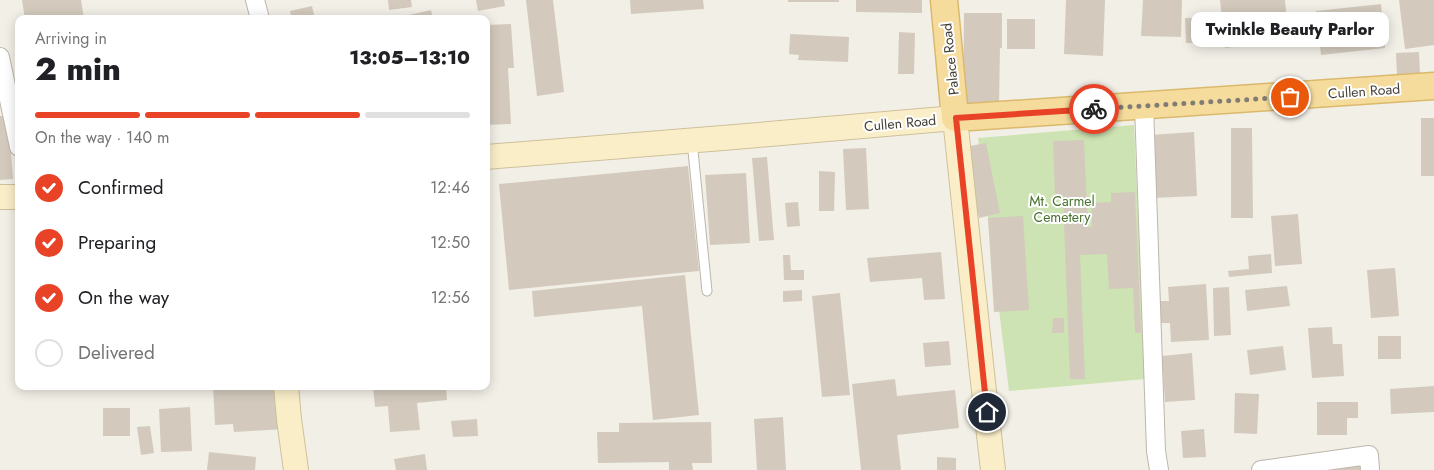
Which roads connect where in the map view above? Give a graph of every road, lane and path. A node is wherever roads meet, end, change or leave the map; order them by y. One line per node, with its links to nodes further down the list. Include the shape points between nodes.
1 (255, 0): 3 (street)
2 (944, 0): 7 (main road, Palace Road)
3 (259, 15)
4 (0, 57): 8 (street)
5 (1434, 86): 6 (main road, Cullen Road)
6 (1144, 105): 7 (main road, Cullen Road); 17 (street)
7 (956, 118): 9 (main road, Cullen Road); 16 (main road)
8 (15, 128)
9 (692, 140): 10 (main road, Cullen Road); 13 (lane)
10 (490, 156)
11 (0, 197): 12 (main road)
12 (15, 197)
13 (707, 291)
14 (286, 390): 15 (main road)
15 (296, 470)
16 (994, 470)
17 (1159, 470)
18 (1261, 470): 19 (street, via 1368,455)
19 (1370, 470)

